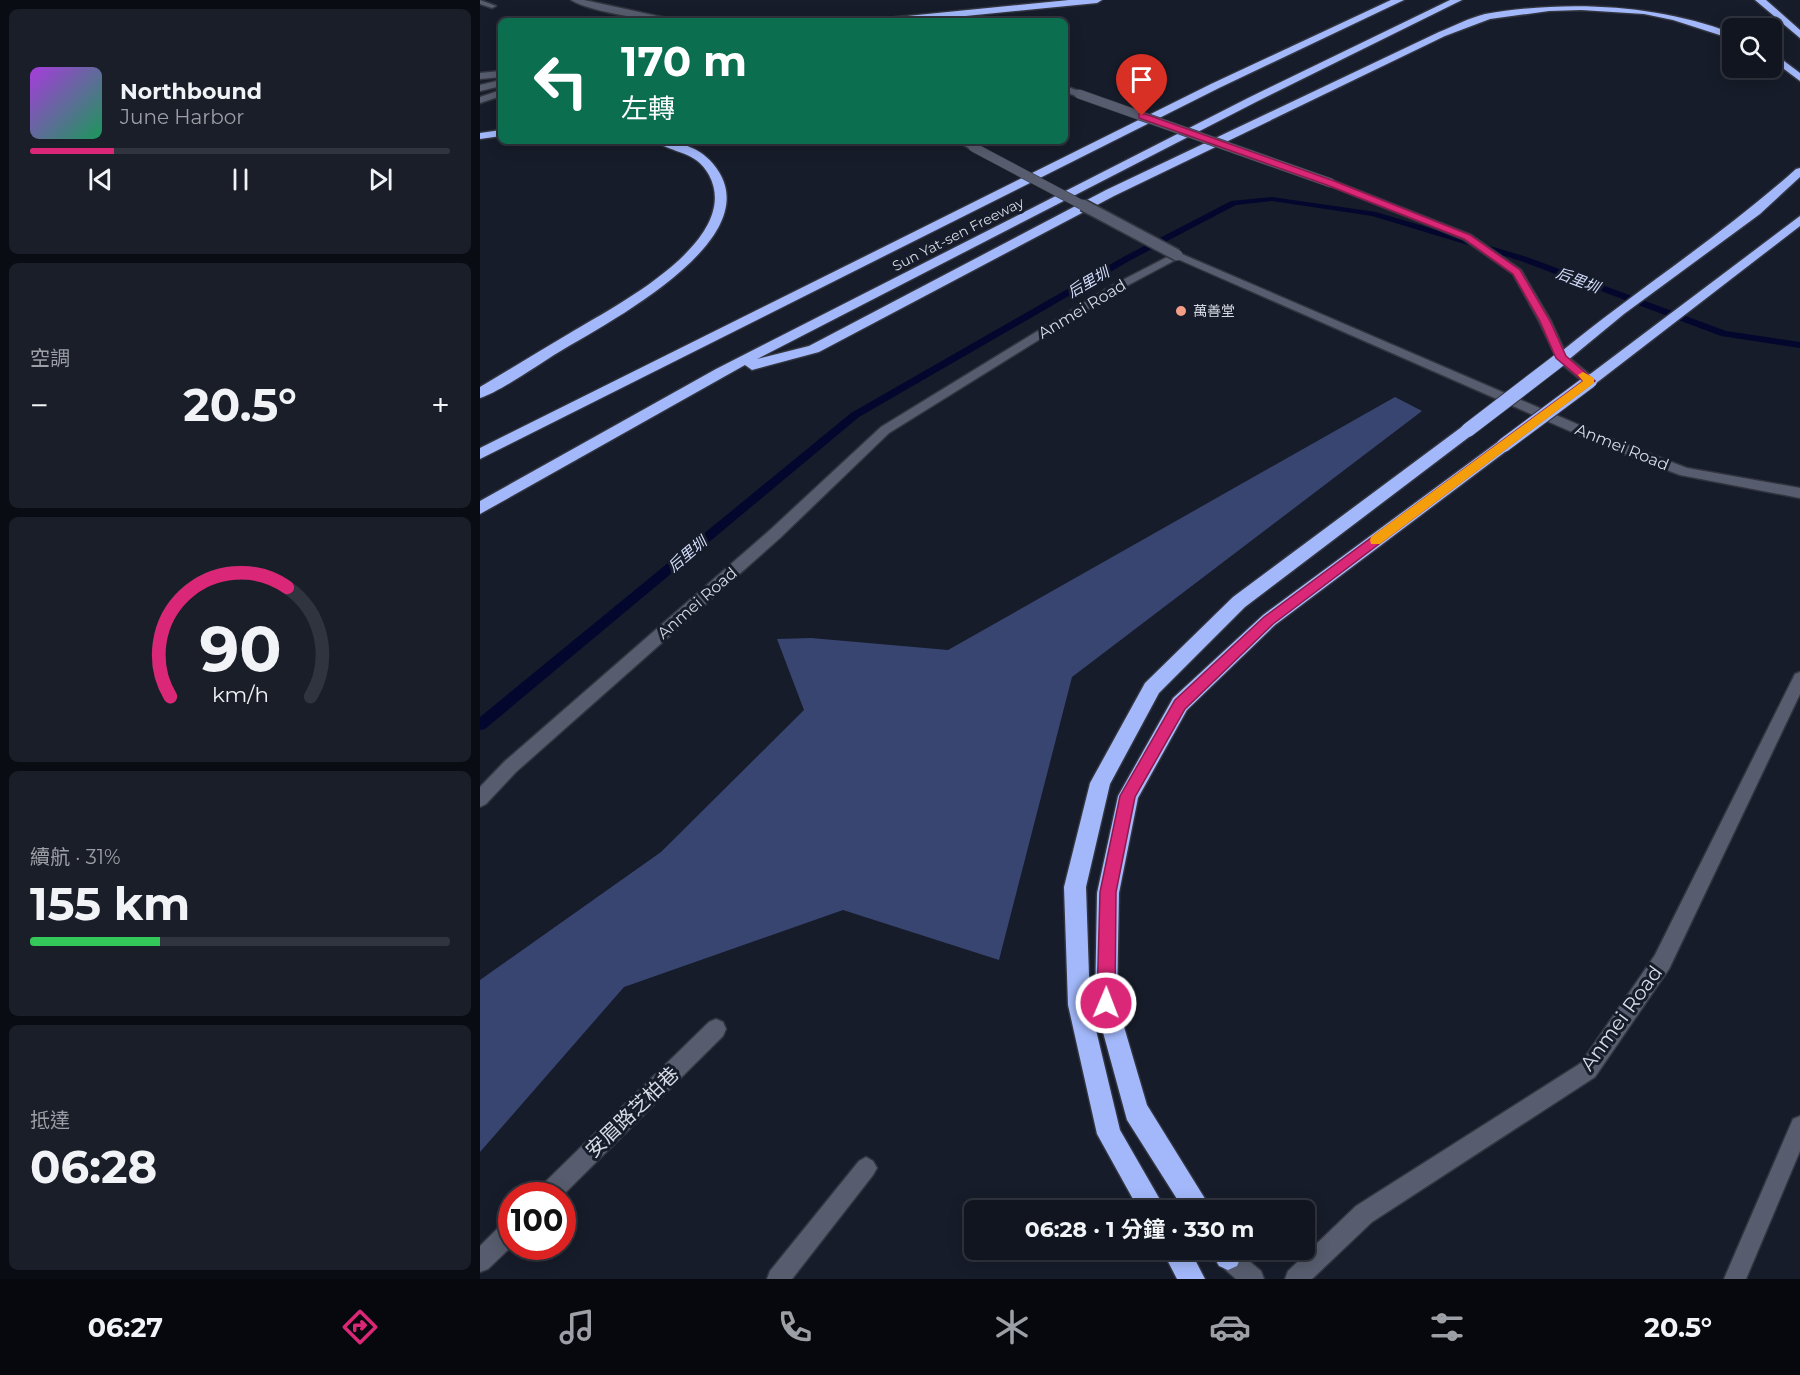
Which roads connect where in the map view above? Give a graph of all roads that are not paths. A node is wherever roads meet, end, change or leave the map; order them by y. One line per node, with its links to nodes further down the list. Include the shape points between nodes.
1 (575, 0): 8 (street)
2 (1097, 0): 9 (highway)
3 (1399, 0): 32 (highway, Sun Yat-sen Freeway, via 1204,92)
4 (1457, 0): 29 (highway, Sun Yat-sen Freeway, via 1252,100)
5 (1760, 0): 11 (highway)
6 (480, 1): 7 (street)
7 (492, 6)
8 (658, 18)
9 (917, 18)
10 (1722, 33): 29 (highway, via 1669,16 1614,7 1558,6 1487,16 1110,192 814,350)
11 (1800, 35)
12 (1782, 63): 15 (highway)
13 (498, 74): 14 (street)
14 (480, 76)
15 (1800, 78)
16 (498, 84): 17 (street)
17 (480, 88)
18 (1068, 90): 28 (street, bridge, via 1331,183 1467,237 1517,272)
19 (498, 94): 20 (street)
20 (480, 100)
21 (498, 133): 22 (highway)
22 (480, 136)
23 (673, 144): 31 (highway, via 702,159 715,174 720,191 717,213 701,243 677,269 626,306)
24 (968, 144): 27 (street, bridge)
25 (1800, 171): 28 (highway, via 1756,211 1618,311)
26 (1800, 220): 30 (highway)
27 (1177, 255): 33 (street, Anmei Road, via 1609,443 1685,472); 36 (street, Anmei Road, via 1115,288 885,430 775,534 510,767)
28 (1562, 358): 30 (street); 41 (highway, bridge, via 1239,602 1152,688 1100,783 1075,887 1078,1005 1109,1134)
29 (721, 372): 34 (highway, Sun Yat-sen Freeway)
30 (1590, 381): 42 (highway, bridge, via 1269,620 1180,704 1128,796 1108,892 1106,1003 1136,1111)
31 (480, 393)
32 (480, 454)
33 (1800, 493)
34 (480, 508)
35 (1800, 678): 50 (street, Anmei Road, via 1662,962 1588,1070 1364,1214)
36 (480, 799)
37 (716, 1029): 40 (street, 安眉路芝柏巷)
38 (1800, 1126): 51 (street)
39 (866, 1168): 47 (street)
40 (561, 1182)
41 (1147, 1200)
42 (1193, 1200)
43 (498, 1244): 46 (street)
44 (1181, 1260): 48 (highway)
45 (1233, 1260): 49 (street)
46 (480, 1261)
47 (778, 1279)
48 (1192, 1279)
49 (1253, 1279)
50 (1296, 1279)
51 (1735, 1279)

